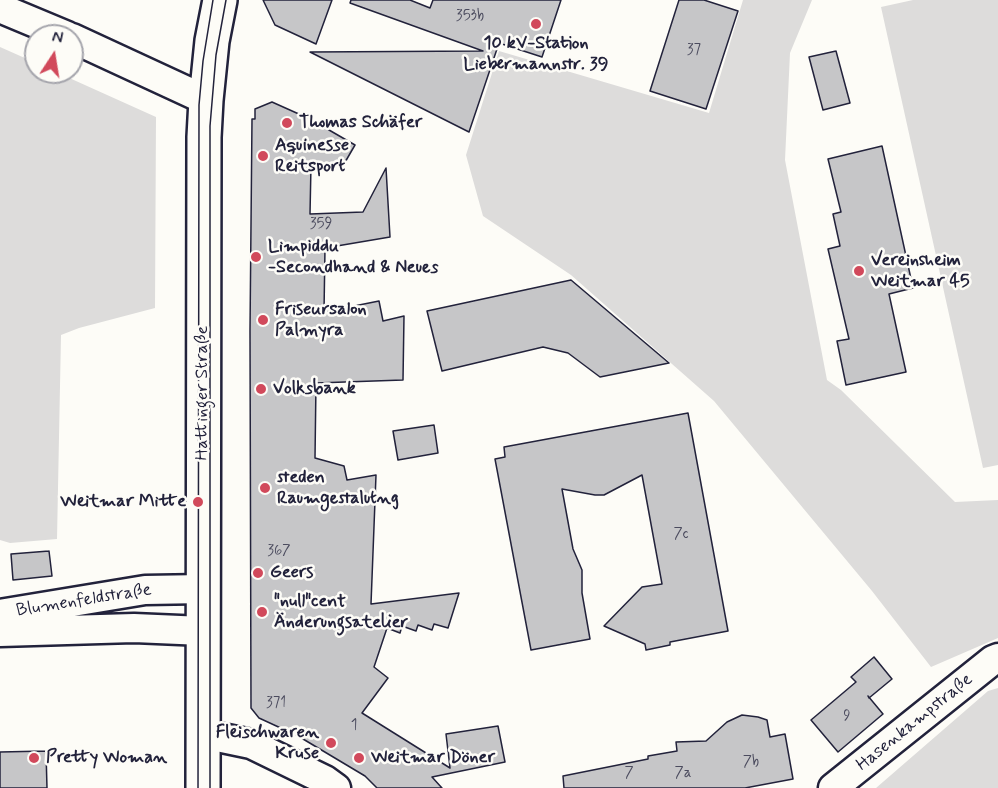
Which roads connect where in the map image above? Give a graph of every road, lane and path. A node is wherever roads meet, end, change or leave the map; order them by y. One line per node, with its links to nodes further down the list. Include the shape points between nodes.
1 (220, 0): 5 (main road, Hattinger Straße)
2 (0, 8): 3 (street)
3 (38, 24)
4 (84, 44): 5 (street)
5 (206, 100): 6 (main road, Hattinger Straße)
6 (204, 589): 7 (street, Blumenfeldstraße, via 145,590); 8 (main road, Hattinger Straße)
7 (0, 614)
8 (203, 631): 9 (street, Blumenfeldstraße, via 134,628); 11 (main road, Hattinger Straße)
9 (0, 632)
10 (998, 658): 14 (street, Hasenkampstraße)
11 (203, 734): 12 (main road, Hattinger Straße); 13 (street, via 251,744)
12 (203, 788)
13 (336, 788)
14 (833, 788)

